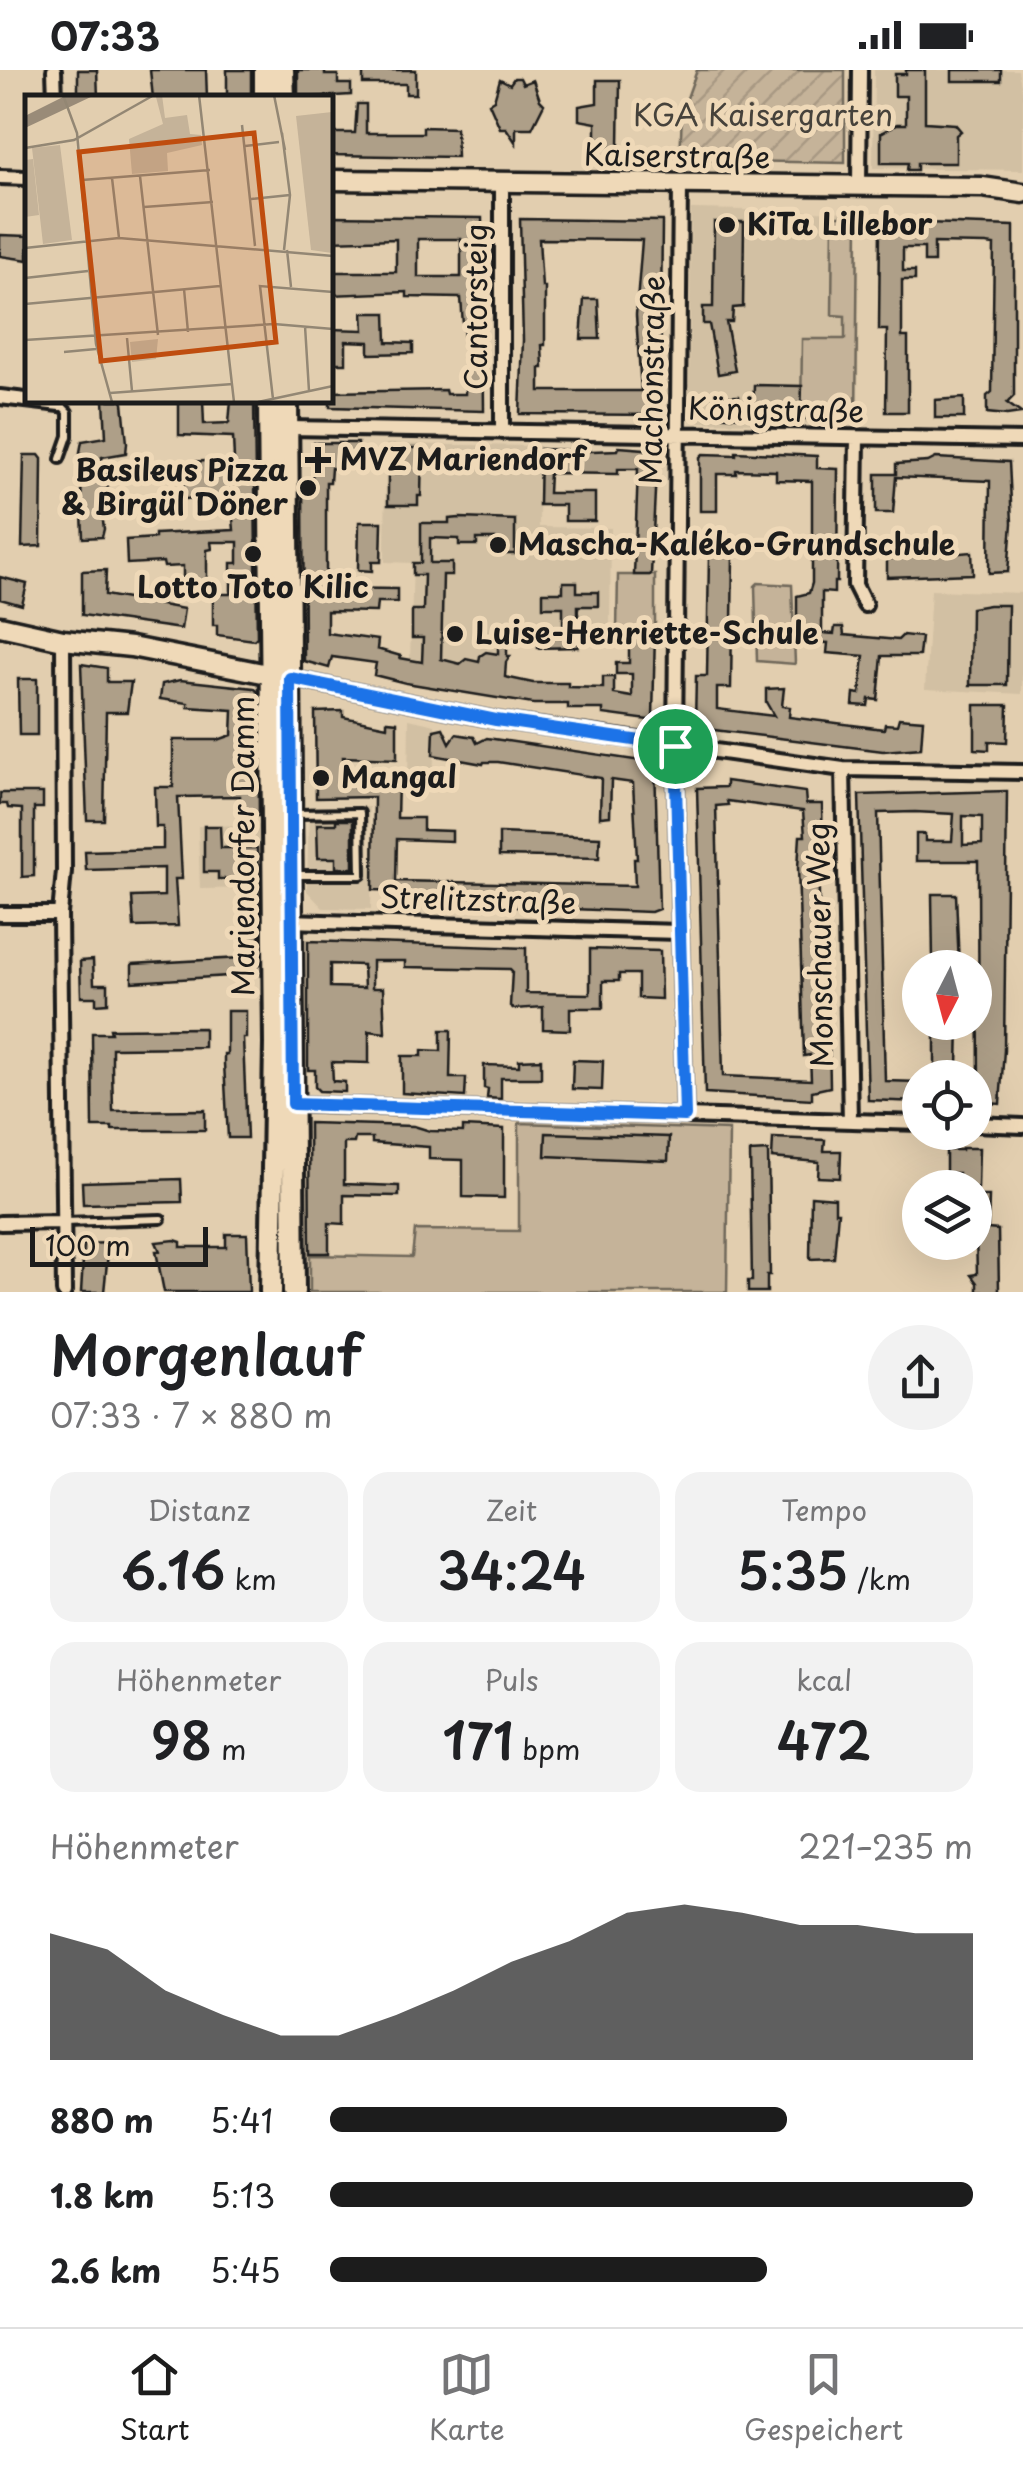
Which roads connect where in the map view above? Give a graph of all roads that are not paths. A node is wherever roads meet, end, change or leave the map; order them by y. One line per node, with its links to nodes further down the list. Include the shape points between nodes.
1 (283, 70): 3 (main road)
2 (860, 70): 9 (street)
3 (284, 95)
4 (0, 176): 5 (street)
5 (25, 178)
6 (332, 180): 7 (street, Kaiserstraße)
7 (502, 182): 8 (street, Kaiserstraße); 17 (street, Cantorsteig)
8 (680, 184): 9 (street, Kaiserstraße); 18 (street, Machonstraße)
9 (860, 186): 10 (street, Kaiserstraße)
10 (1023, 192)
11 (0, 397): 12 (street)
12 (25, 399)
13 (60, 402): 21 (lane, via 68,412 68,436)
14 (269, 402): 25 (main road, Mariendorfer Damm)
15 (288, 402): 16 (main road, Mariendorfer Damm)
16 (288, 428): 17 (street, Königstraße); 25 (main road, Mariendorfer Damm)
17 (502, 432): 18 (street, Königstraße)
18 (678, 434): 19 (street, Königstraße); 26 (street, Machonstraße)
19 (857, 438): 20 (street, Königstraße); 22 (street, via 855,586)
20 (1023, 440)
21 (60, 459)
22 (865, 605)
23 (0, 626): 24 (street)
24 (63, 640): 25 (street); 32 (street)
25 (281, 676): 26 (street, via 496,720); 29 (main road, Mariendorfer Damm); 33 (main road, Mariendorfer Damm)
26 (675, 746): 27 (street); 34 (street, Machonstraße)
27 (843, 769): 28 (street); 37 (street, Monschauer Weg)
28 (1023, 772)
29 (290, 814): 30 (main road, Mariendorfer Damm); 30 (lane, via 360,813 361,874)
30 (290, 875): 33 (main road, Mariendorfer Damm)
31 (0, 914): 32 (street)
32 (60, 914): 42 (street)
33 (282, 921): 34 (street, Strelitzstraße); 35 (main road, Mariendorfer Damm)
34 (680, 932): 36 (street, Machonstraße)
35 (284, 1104): 36 (street); 45 (main road, Mariendorfer Damm); 46 (main road, Mariendorfer Damm)
36 (685, 1116): 37 (street)
37 (850, 1120): 38 (street)
38 (902, 1122)
39 (992, 1125): 40 (street)
40 (1023, 1126)
41 (161, 1219): 42 (lane)
42 (63, 1222): 43 (street); 44 (street)
43 (0, 1223)
44 (64, 1292)
45 (271, 1292)
46 (294, 1292)

